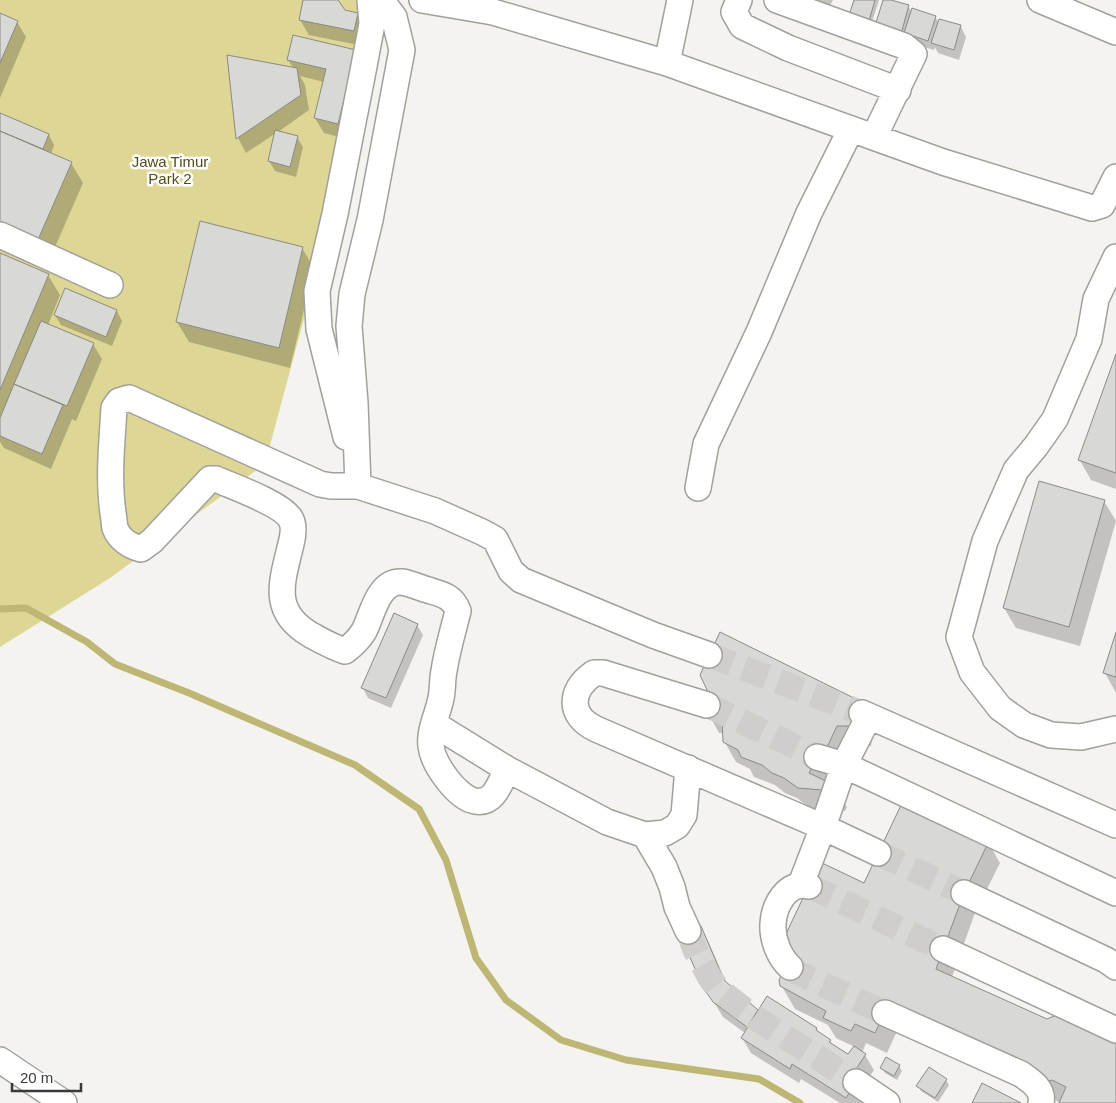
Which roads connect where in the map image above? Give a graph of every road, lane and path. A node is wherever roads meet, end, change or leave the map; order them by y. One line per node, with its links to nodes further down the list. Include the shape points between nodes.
1 (370, 0): 17 (street, via 372,24)
2 (381, 0): 18 (street, via 394,17 402,50 370,220)
3 (422, 0): 8 (street)
4 (739, 0): 11 (street, via 734,12 742,26 788,48)
5 (776, 0): 11 (street, via 904,46 914,54)
6 (1040, 0): 9 (street)
7 (676, 1): 10 (street)
8 (494, 6): 10 (street)
9 (1116, 32)
10 (667, 62): 12 (street)
11 (898, 90): 12 (street)
12 (863, 133): 13 (street, via 943,162 1092,208 1102,204); 20 (street, via 809,213 759,332 706,444)
13 (1116, 177)
14 (0, 235): 16 (street)
15 (1116, 257): 24 (street, via 1096,300 1089,339 1055,418 1016,470 985,541 959,637 972,672 1000,708 1024,725 1051,735 1081,737)
16 (110, 284)
17 (317, 291): 18 (street); 19 (street, via 319,329)
18 (352, 294): 19 (street, via 349,326)
19 (358, 486): 21 (street, via 435,511 495,539 511,570 521,580 653,636); 23 (street, via 320,484 129,398 114,408 111,499 115,529 131,546 141,549 152,542 210,479 276,506 292,520 293,535 282,587 285,606 289,618 298,627 333,648 345,651 355,644 389,584 401,582 448,596 458,611)
20 (698, 488)
21 (709, 655)
22 (707, 704): 27 (street, via 603,673 594,673 587,678 576,697 578,715 585,724)
23 (434, 724): 28 (street); 28 (street, via 431,749 438,766 462,795 472,801 482,802 490,798)
24 (1116, 729)
25 (817, 757): 26 (street)
26 (844, 766): 29 (street, via 865,714); 30 (street); 34 (street)
27 (688, 768): 30 (street); 31 (street, via 684,815 677,826 665,833)
28 (507, 769): 31 (street, via 607,822)
29 (1116, 825)
30 (823, 827): 32 (street); 37 (street, via 805,885 791,888 776,909 773,925 778,952)
31 (645, 835): 35 (street, via 664,867)
32 (878, 853)
33 (964, 893): 38 (street)
34 (1116, 893)
35 (688, 931)
36 (943, 949): 40 (street)
37 (790, 967)
38 (1116, 967)
39 (885, 1013): 45 (street, via 1021,1074 1040,1091)
40 (1116, 1030)
41 (0, 1060): 43 (street)
42 (856, 1082): 44 (street)
43 (64, 1103)
44 (887, 1103)
45 (1042, 1103)

